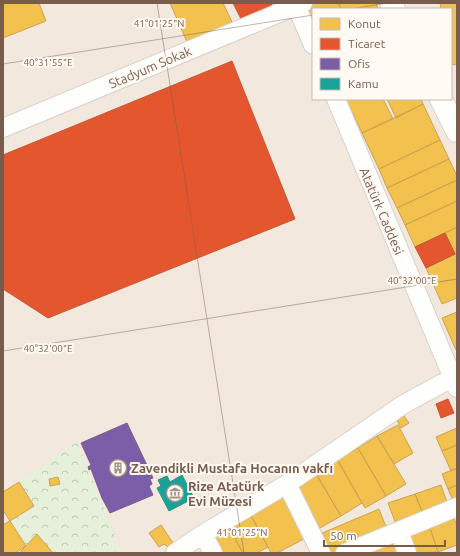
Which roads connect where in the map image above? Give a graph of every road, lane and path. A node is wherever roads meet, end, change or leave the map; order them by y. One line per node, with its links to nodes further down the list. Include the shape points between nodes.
1 (298, 4): 2 (street); 5 (street, Stadyum Sokak)
2 (312, 42)
3 (336, 100): 7 (street, Atatürk Caddesi)
4 (442, 100): 6 (street)
5 (3, 128)
6 (457, 131)
7 (455, 383): 8 (street, via 404,404)
8 (287, 484): 11 (street); 15 (street)
9 (456, 509): 10 (street)
10 (399, 531): 12 (street); 16 (street)
11 (203, 534): 13 (street); 14 (street)
12 (357, 551)
13 (175, 553)
14 (213, 553)
15 (320, 553)
16 (407, 553)

